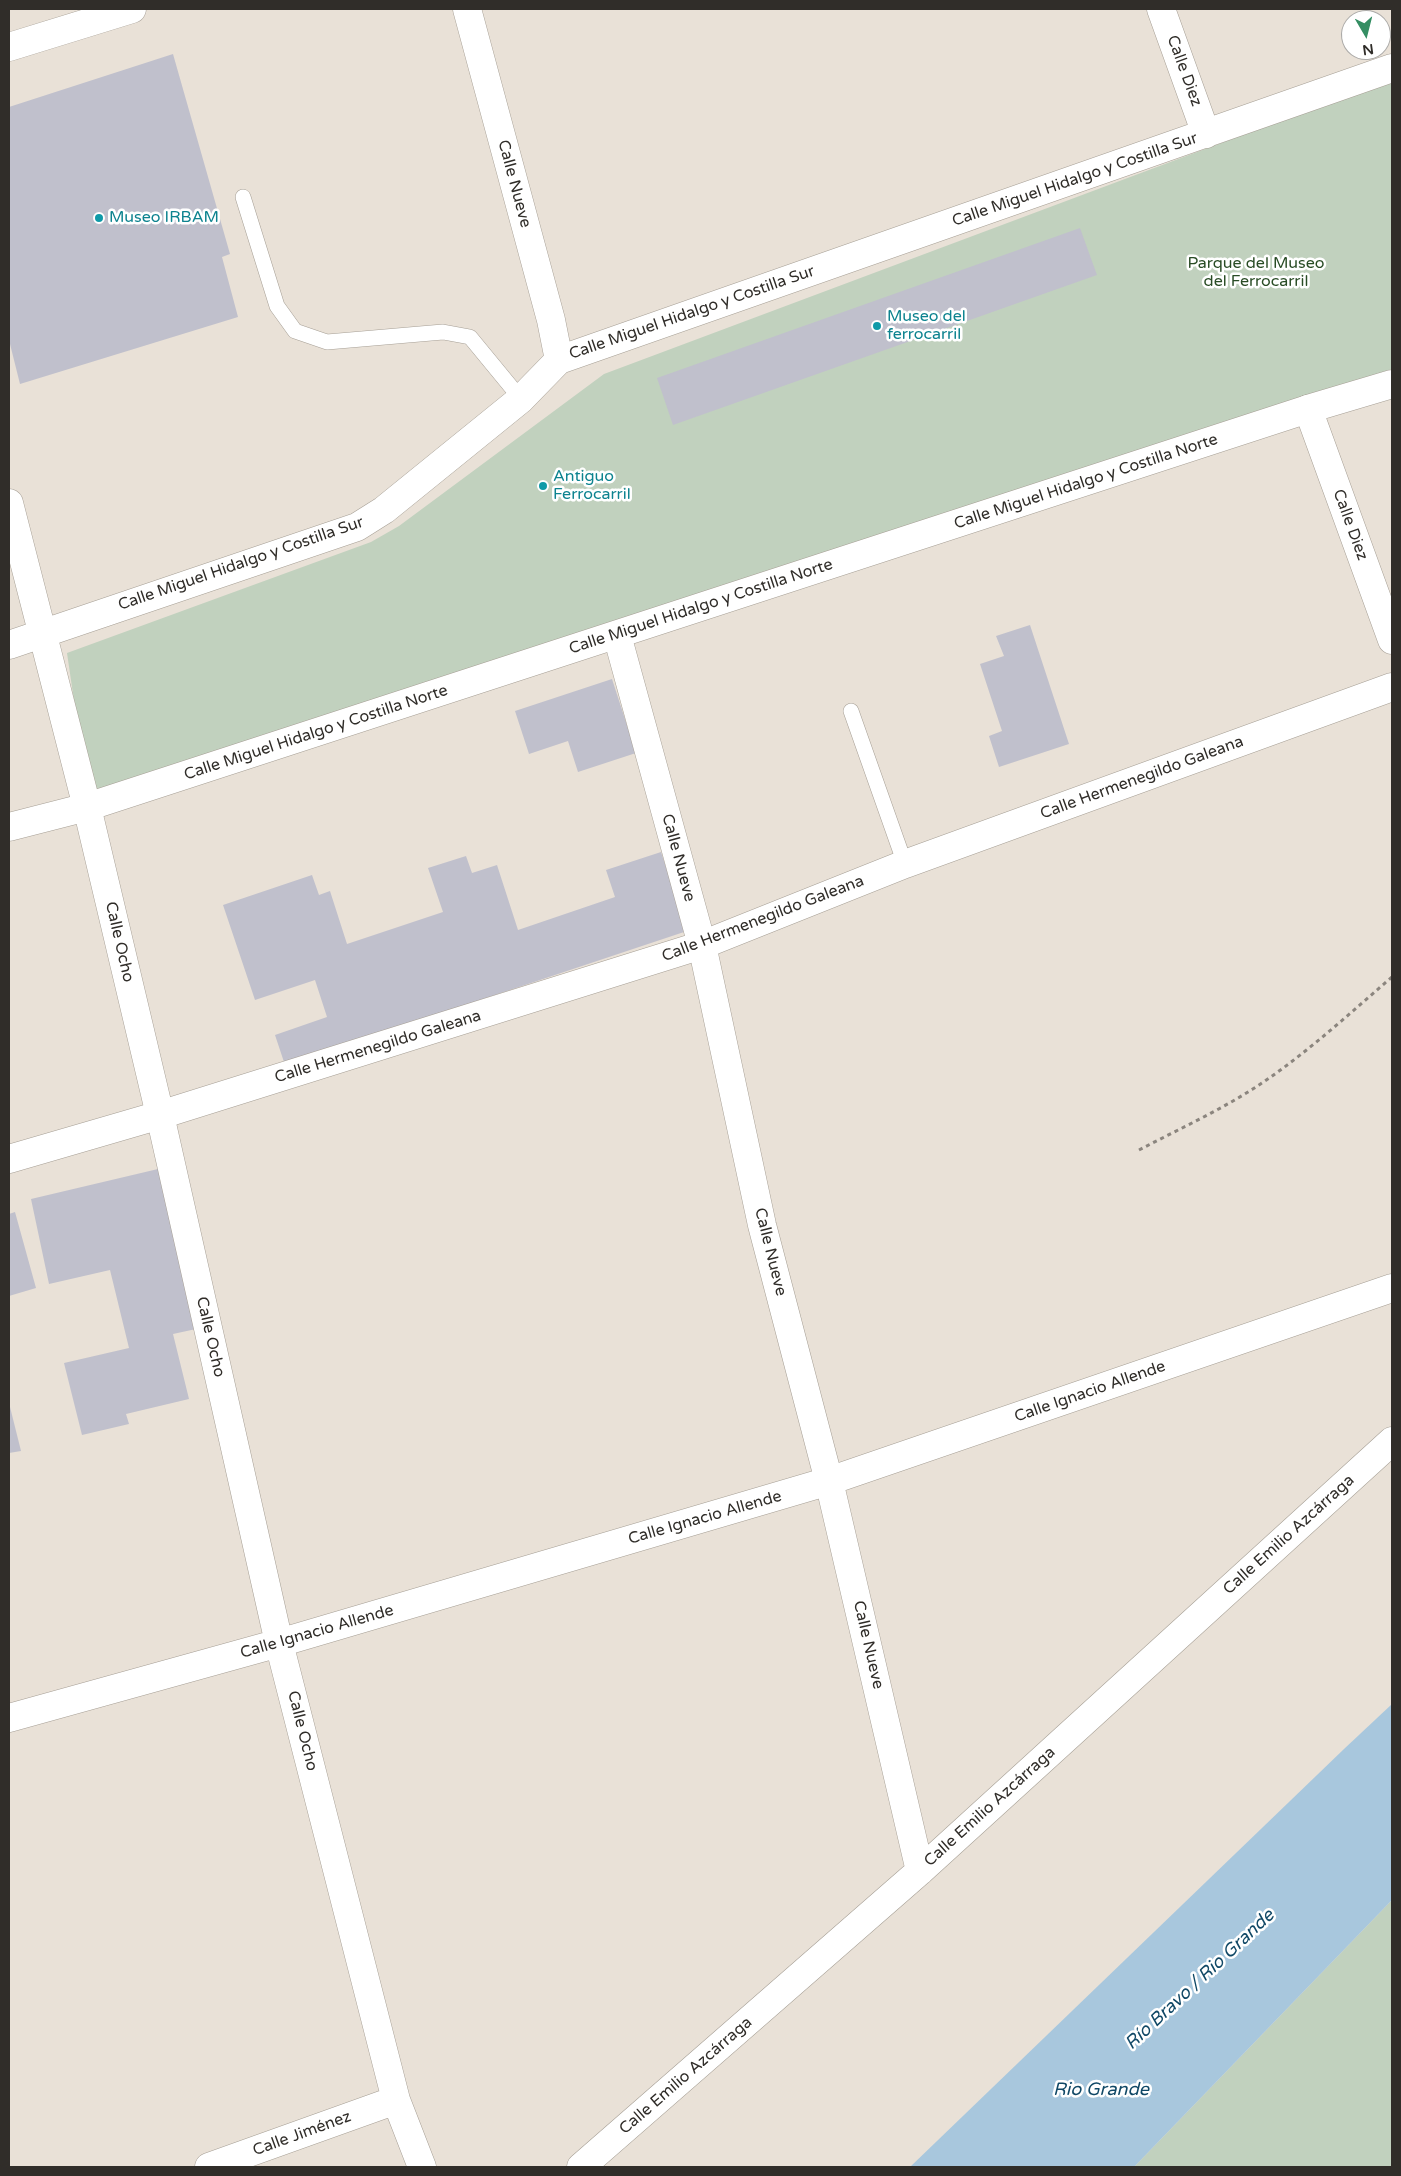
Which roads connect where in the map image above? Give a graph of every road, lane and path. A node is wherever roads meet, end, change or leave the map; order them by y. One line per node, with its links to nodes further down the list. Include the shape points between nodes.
1 (132, 9): 4 (street)
2 (467, 9): 8 (street, Calle Nueve)
3 (1161, 9): 6 (street, Calle Diez)
4 (9, 47)
5 (1392, 68): 6 (street, Calle Miguel Hidalgo y Costilla Sur)
6 (1206, 134): 8 (street, Calle Miguel Hidalgo y Costilla Sur)
7 (243, 197): 10 (lane, via 277,306 295,331 327,342 443,332 470,337)
8 (559, 360): 10 (street, Calle Miguel Hidalgo y Costilla Sur)
9 (1392, 384): 11 (street, Calle Miguel Hidalgo y Costilla Norte)
10 (521, 399): 13 (street, Calle Miguel Hidalgo y Costilla Sur, via 384,510 356,526)
11 (1308, 409): 14 (street, Calle Miguel Hidalgo y Costilla Norte); 15 (street, Calle Diez)
12 (9, 503): 13 (street, Calle Ocho)
13 (41, 633): 16 (street, Calle Miguel Hidalgo y Costilla Sur); 19 (street, Calle Ocho)
14 (617, 635): 19 (street, Calle Miguel Hidalgo y Costilla Norte); 22 (street, Calle Nueve)
15 (1392, 640)
16 (9, 645)
17 (1392, 687): 21 (street, Calle Hermenegildo Galeana)
18 (851, 711): 21 (lane)
19 (87, 807): 20 (street, Calle Miguel Hidalgo y Costilla Norte); 24 (street, Calle Ocho)
20 (9, 827)
21 (905, 864): 22 (street, Calle Hermenegildo Galeana)
22 (702, 946): 24 (street, Calle Hermenegildo Galeana); 29 (street, Calle Nueve, via 762,1225)
23 (1392, 977): 25 (path, via 1308,1049 1259,1085)
24 (160, 1115): 26 (street, Calle Hermenegildo Galeana); 30 (street, Calle Ocho)
25 (1139, 1150)
26 (9, 1159)
27 (1392, 1288): 29 (street, Calle Ignacio Allende)
28 (1392, 1442): 32 (street, Calle Emilio Azcárraga)
29 (830, 1481): 30 (street, Calle Ignacio Allende); 32 (street, Calle Nueve)
30 (279, 1643): 31 (street, Calle Ignacio Allende); 33 (street, Calle Ocho)
31 (9, 1718)
32 (920, 1871): 36 (street, Calle Emilio Azcárraga)
33 (396, 2100): 34 (street, Calle Jiménez); 35 (street, Calle Ocho)
34 (209, 2167)
35 (422, 2167)
36 (581, 2167)

